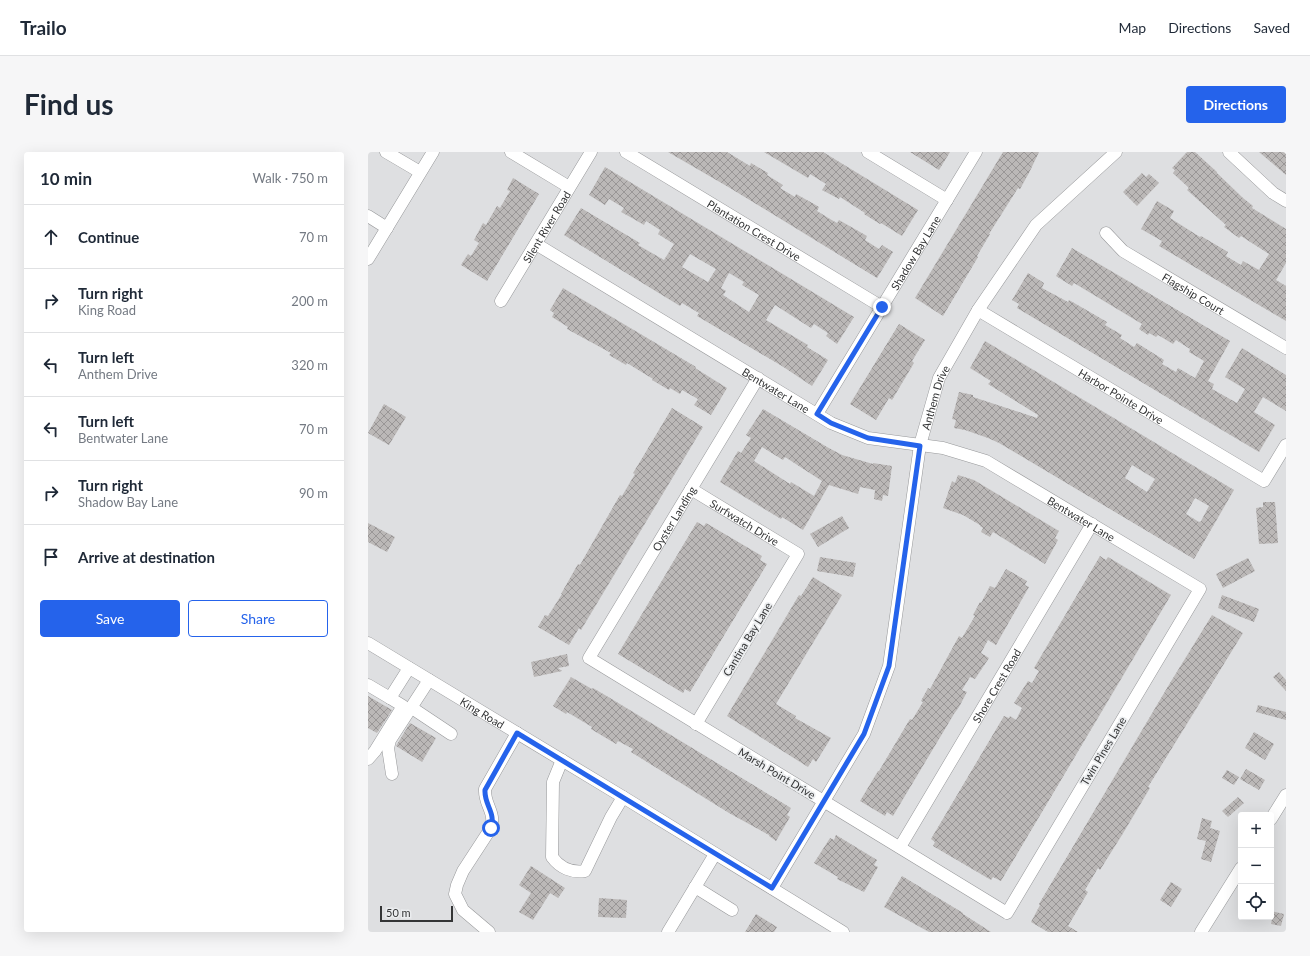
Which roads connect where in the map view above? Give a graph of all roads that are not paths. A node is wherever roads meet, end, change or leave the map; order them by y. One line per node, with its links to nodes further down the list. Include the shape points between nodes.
1 (386, 152): 10 (street)
2 (432, 152): 10 (street)
3 (511, 152): 11 (street)
4 (591, 152): 11 (street, Silent River Road)
5 (626, 152): 20 (street, Plantation Crest Drive)
6 (868, 152): 12 (street)
7 (976, 152): 12 (street, Shadow Bay Lane)
8 (1116, 152): 21 (street, Anthem Drive, via 1036,225)
9 (1230, 152): 13 (street, via 1273,193)
10 (420, 172): 15 (street)
11 (570, 188): 17 (street, Silent River Road)
12 (947, 200): 20 (street, Shadow Bay Lane)
13 (1286, 201)
14 (368, 216): 15 (street)
15 (387, 228): 18 (street)
16 (1106, 233): 22 (street, Flagship Court, via 1123,252)
17 (536, 244): 19 (street, Silent River Road); 23 (street, Bentwater Lane)
18 (368, 259)
19 (501, 301)
20 (882, 307): 24 (street, Shadow Bay Lane)
21 (978, 310): 25 (street, Harbor Pointe Drive, via 1264,481); 26 (street, Anthem Drive, via 939,378)
22 (1286, 348)
23 (758, 378): 24 (street, Bentwater Lane); 27 (street, Oyster Landing)
24 (817, 414): 26 (street, Bentwater Lane, via 831,423 868,438)
25 (1286, 445)
26 (920, 446): 28 (street, Bentwater Lane, via 943,448 986,461); 46 (street, Anthem Drive, via 889,666 864,734)
27 (691, 489): 29 (street, Surfwatch Drive); 32 (street, Oyster Landing)
28 (1092, 524): 30 (street, Bentwater Lane); 48 (street, Shore Crest Road)
29 (798, 554): 38 (street, Cantina Bay Lane)
30 (1200, 589): 54 (street, Twin Pines Lane)
31 (368, 643): 33 (street, King Road)
32 (589, 658): 38 (street, Marsh Point Drive)
33 (408, 668): 34 (street, King Road); 36 (street)
34 (429, 680): 37 (street); 39 (street, King Road)
35 (368, 685): 36 (street)
36 (390, 698): 41 (street, via 403,706)
37 (412, 708): 40 (street); 43 (street, via 390,740 388,748)
38 (696, 724): 46 (street, Marsh Point Drive)
39 (517, 733): 42 (street, King Road); 55 (street, via 485,790 492,812 491,828 463,870 455,894 463,910)
40 (451, 734)
41 (368, 759)
42 (562, 760): 45 (street, King Road); 45 (street, via 553,782 552,857 557,863 576,872 585,871)
43 (392, 774)
44 (1286, 795): 47 (street)
45 (623, 797): 49 (street, King Road)
46 (825, 802): 48 (street, Marsh Point Drive); 52 (street, Anthem Drive)
47 (1274, 814)
48 (900, 847): 54 (street, Marsh Point Drive)
49 (715, 854): 51 (street); 52 (street, King Road)
50 (1238, 873): 58 (street)
51 (695, 887): 53 (street); 56 (street)
52 (772, 888): 57 (street, King Road)
53 (732, 910)
54 (1007, 912)
55 (489, 932)
56 (668, 932)
57 (843, 932)
58 (1201, 932)

